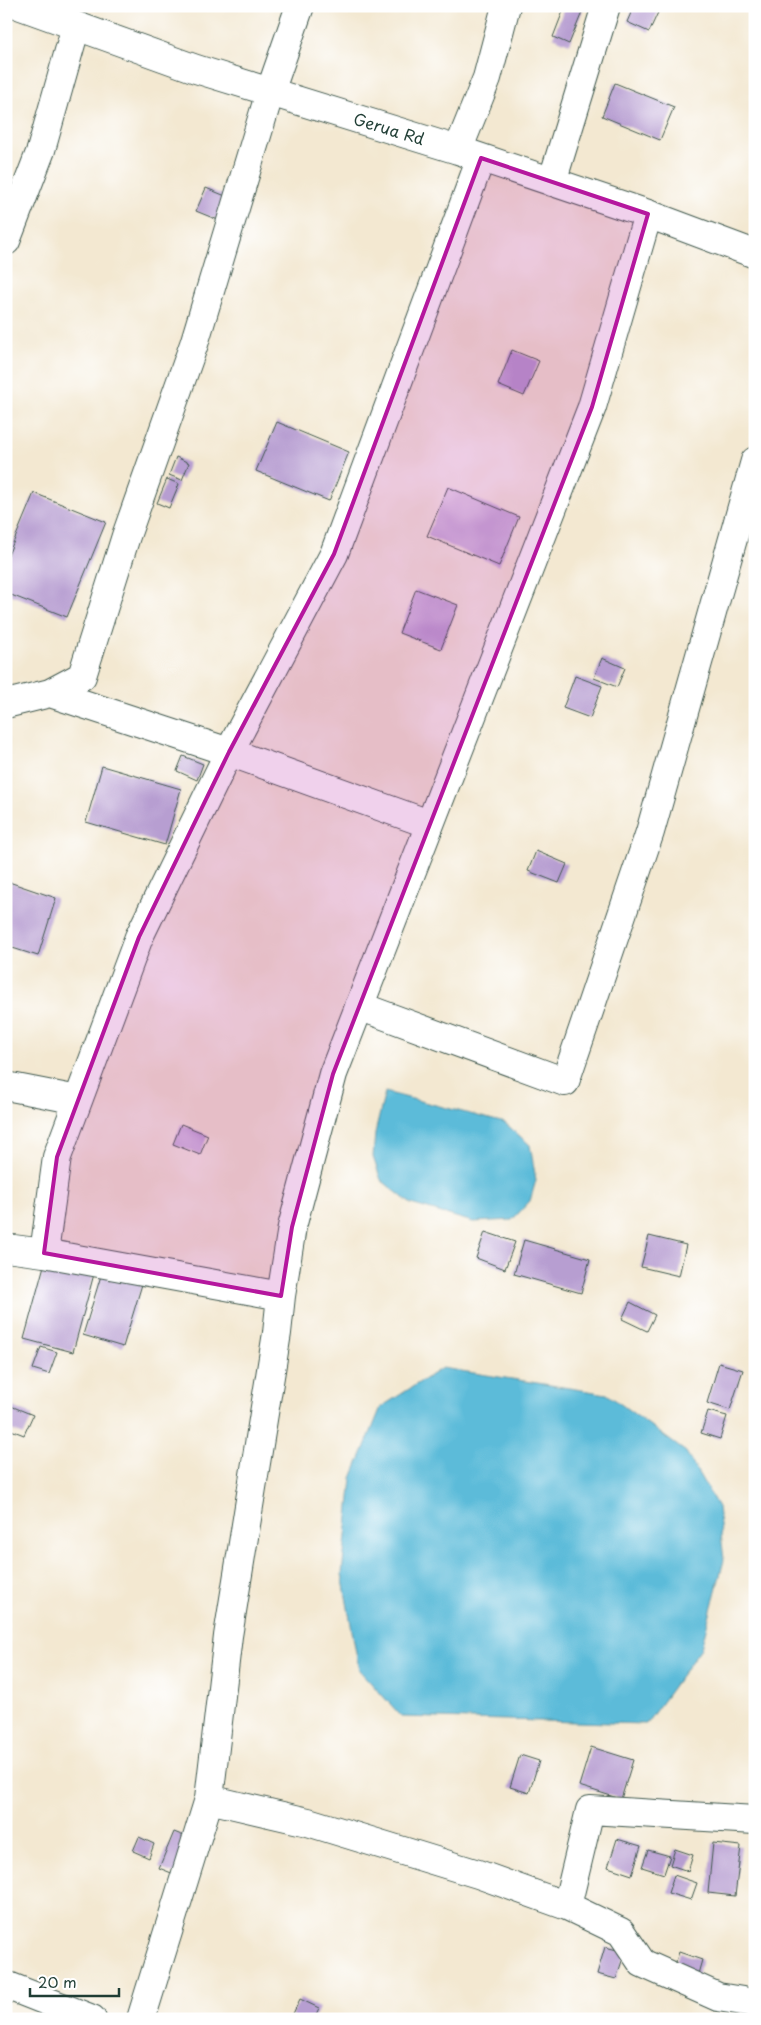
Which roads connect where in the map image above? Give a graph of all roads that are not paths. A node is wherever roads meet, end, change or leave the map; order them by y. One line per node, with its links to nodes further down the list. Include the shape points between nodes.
1 (21, 6): 5 (street, Gerua Rd)
2 (300, 6): 6 (street)
3 (506, 6): 7 (street)
4 (606, 6): 8 (street)
5 (76, 26): 6 (street, Gerua Rd); 10 (street, via 41,150)
6 (270, 92): 7 (street, Gerua Rd); 13 (street, via 194,344 126,536 82,676)
7 (469, 154): 8 (street, Gerua Rd); 15 (street, via 334,554)
8 (552, 182): 9 (street, Gerua Rd)
9 (648, 214): 11 (street, Gerua Rd); 16 (street, via 592,408)
10 (6, 242)
11 (755, 254)
12 (755, 461): 17 (street, via 650,832 566,1082)
13 (50, 693): 14 (street); 15 (street)
14 (6, 704)
15 (229, 752): 16 (street); 19 (street, via 139,937)
16 (429, 824): 17 (street)
17 (360, 1006): 22 (street, via 333,1074 292,1227)
18 (6, 1086): 19 (street)
19 (78, 1100): 21 (street, via 57,1157)
20 (6, 1248): 21 (street)
21 (44, 1253): 22 (street)
22 (281, 1296): 23 (street, via 228,1636)
23 (209, 1799): 25 (street, via 308,1822 478,1874); 29 (street)
24 (755, 1820): 25 (street, via 590,1810)
25 (567, 1906): 27 (street, via 621,1932 642,1962 718,1996)
26 (6, 1986): 28 (street)
27 (755, 2003)
28 (92, 2019)
29 (141, 2019)

